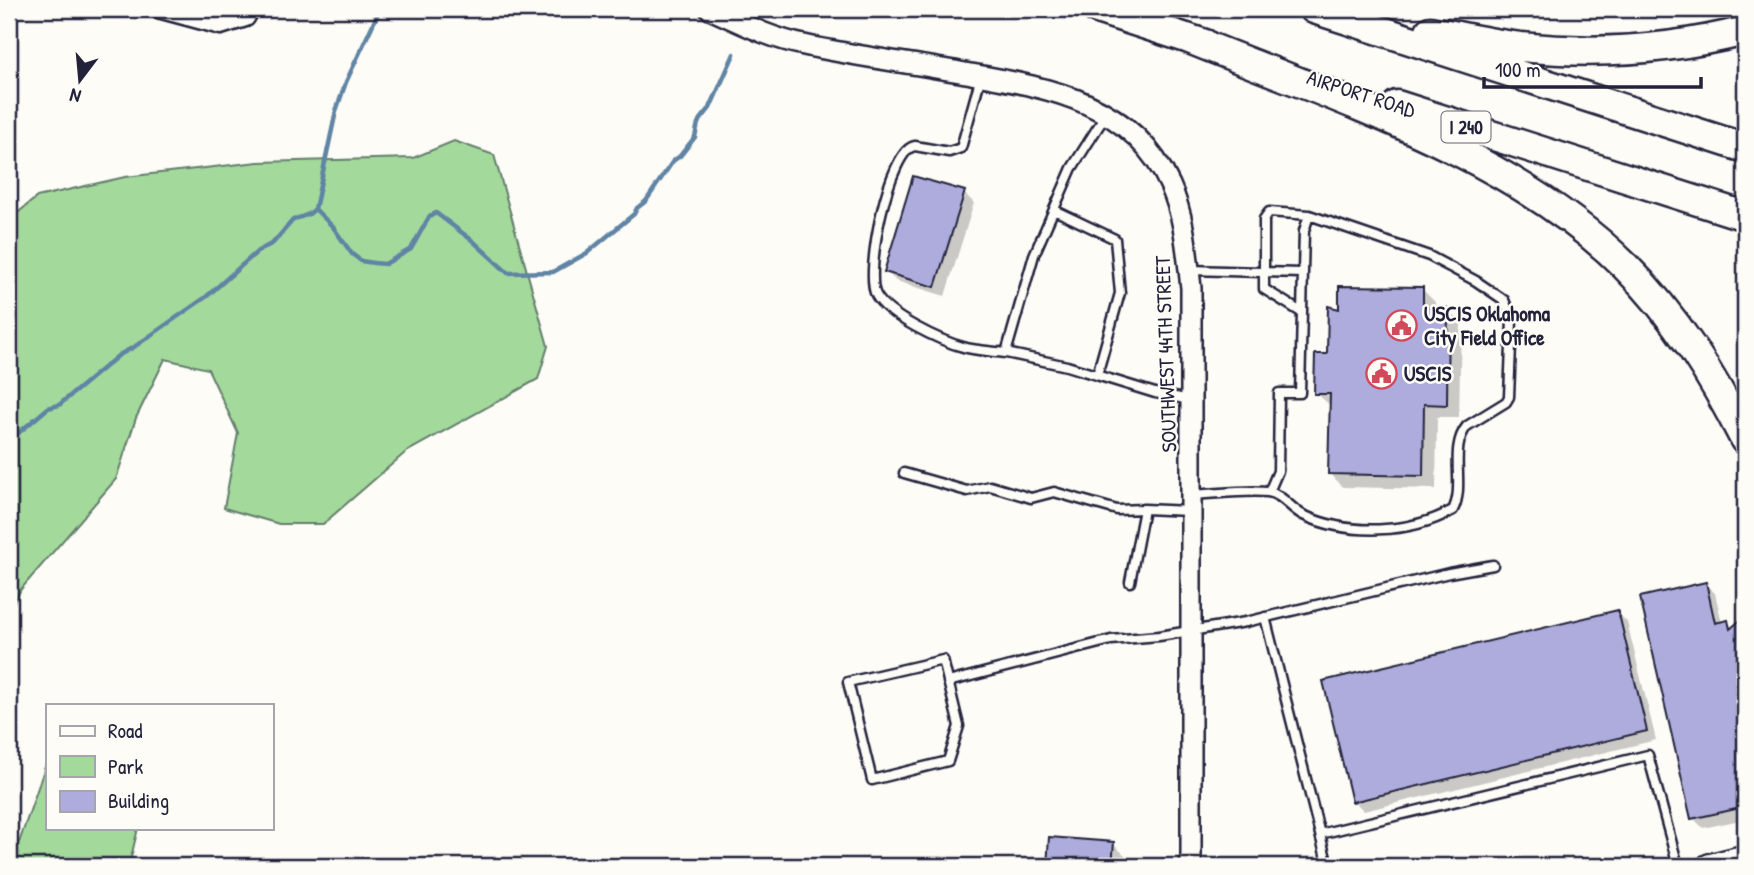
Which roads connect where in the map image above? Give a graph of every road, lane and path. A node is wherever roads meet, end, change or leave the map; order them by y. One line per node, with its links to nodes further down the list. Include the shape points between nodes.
1 (158, 9): 2 (street, via 221,26 246,18)
2 (251, 9)
3 (710, 9): 8 (street, SOUTHWEST 44TH STREET, via 761,33 802,45)
4 (1097, 9): 7 (highway, AIRPORT ROAD / I 240)
5 (1326, 13): 6 (highway, via 1567,50 1660,48); 10 (highway)
6 (1745, 31)
7 (1187, 38): 13 (highway, AIRPORT ROAD / I 240); 21 (highway, via 1418,132 1546,201 1626,266 1662,306 1693,349)
8 (981, 76): 9 (street, SOUTHWEST 44TH STREET, via 1031,84); 18 (lane, via 961,148 949,152 909,147 892,173 872,278 876,297 908,321 964,348)
9 (1107, 113): 11 (lane, via 1072,168); 14 (street, SOUTHWEST 44TH STREET, via 1150,153 1169,183 1183,220)
10 (1745, 148)
11 (1054, 210): 18 (lane, via 1034,255); 19 (lane, via 1115,239 1120,293)
12 (1309, 215): 15 (lane, via 1269,212 1264,219); 16 (lane); 23 (lane, via 1429,256 1504,300 1512,320 1511,391 1506,402 1463,431 1458,499 1453,510 1435,520 1403,528 1337,528 1301,514)
13 (1745, 216)
14 (1189, 270): 15 (lane); 20 (street, SOUTHWEST 44TH STREET)
15 (1264, 272): 16 (lane); 17 (lane, via 1264,289)
16 (1302, 273): 17 (lane)
17 (1301, 312): 23 (lane, via 1300,393 1279,393 1278,471)
18 (1006, 353): 19 (lane)
19 (1097, 375): 20 (lane)
20 (1192, 400): 24 (street, SOUTHWEST 44TH STREET)
21 (1745, 440)
22 (904, 473): 25 (lane, via 967,491 990,486 1031,498 1055,492 1117,510)
23 (1269, 492): 24 (lane)
24 (1192, 503): 25 (lane); 29 (street, SOUTHWEST 44TH STREET)
25 (1144, 509): 27 (lane)
26 (1493, 565): 28 (lane)
27 (1130, 582)
28 (1265, 617): 29 (lane); 31 (lane)
29 (1192, 631): 30 (lane, via 1111,640); 33 (street, SOUTHWEST 44TH STREET)
30 (948, 682): 30 (lane, via 959,726 948,761 872,780 848,682 943,660)
31 (1320, 834): 34 (lane); 35 (lane, via 1648,755)
32 (1745, 857): 36 (main road)
33 (1191, 866)
34 (1328, 866)
35 (1678, 866)
36 (1709, 866)

